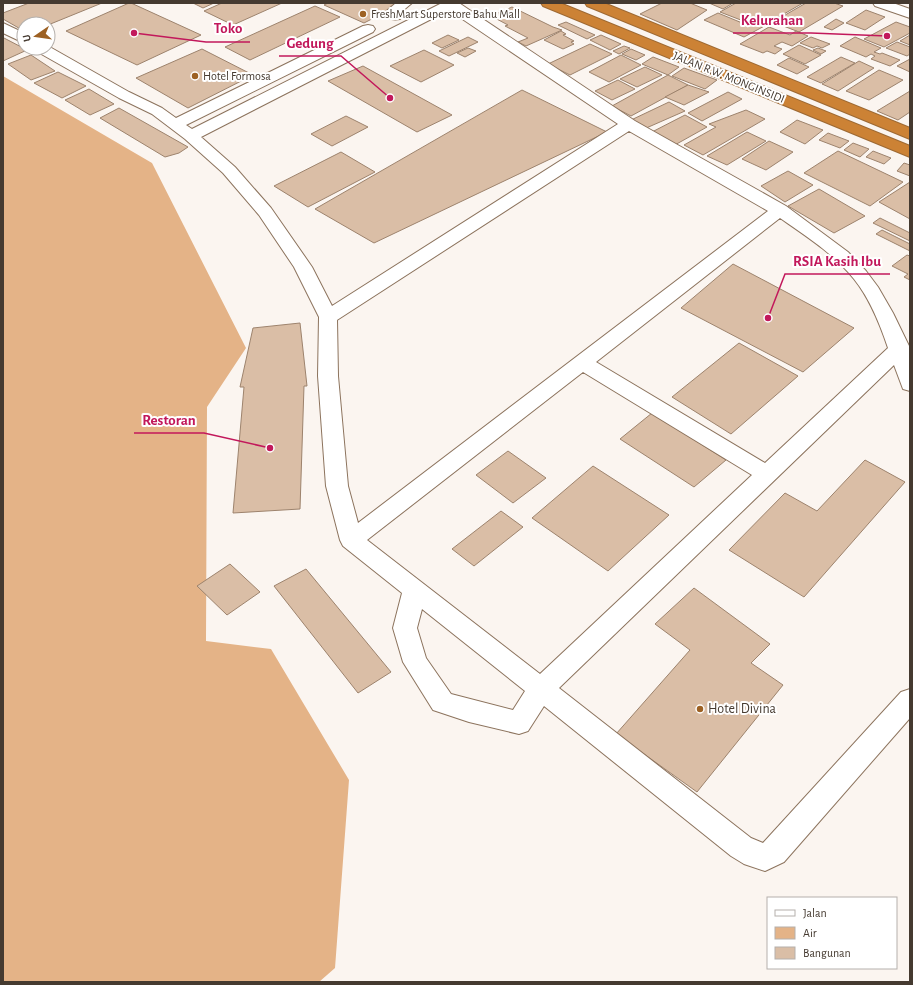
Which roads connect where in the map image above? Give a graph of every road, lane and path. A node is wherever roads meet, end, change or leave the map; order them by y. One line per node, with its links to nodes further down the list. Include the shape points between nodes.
1 (405, 3): 8 (street, via 390,14)
2 (420, 3): 8 (street)
3 (548, 3): 16 (highway, JALAN R.W. MONGINSIDI)
4 (592, 3): 14 (highway, JALAN R.W. MONGINSIDI)
5 (880, 3): 7 (street)
6 (451, 4): 13 (street); 15 (street)
7 (910, 14)
8 (395, 16): 12 (street)
9 (3, 27): 10 (street)
10 (16, 34)
11 (54, 56): 12 (street, via 157,111)
12 (175, 124): 15 (street)
13 (629, 124): 17 (street); 18 (street)
14 (910, 134)
15 (192, 136): 18 (street, via 229,170 265,212 303,267)
16 (910, 152)
17 (780, 210): 19 (street, via 844,258 861,276); 20 (street)
18 (328, 317): 23 (street, via 328,376 338,486)
19 (900, 348): 21 (street); 22 (street)
20 (582, 362): 22 (street); 23 (street)
21 (910, 384)
22 (767, 474): 25 (street)
23 (351, 540): 24 (street)
24 (415, 590): 25 (street); 25 (street, via 405,628 415,662 442,702 519,723)
25 (541, 689): 26 (street, via 741,847 765,857 774,852)
26 (910, 700)

